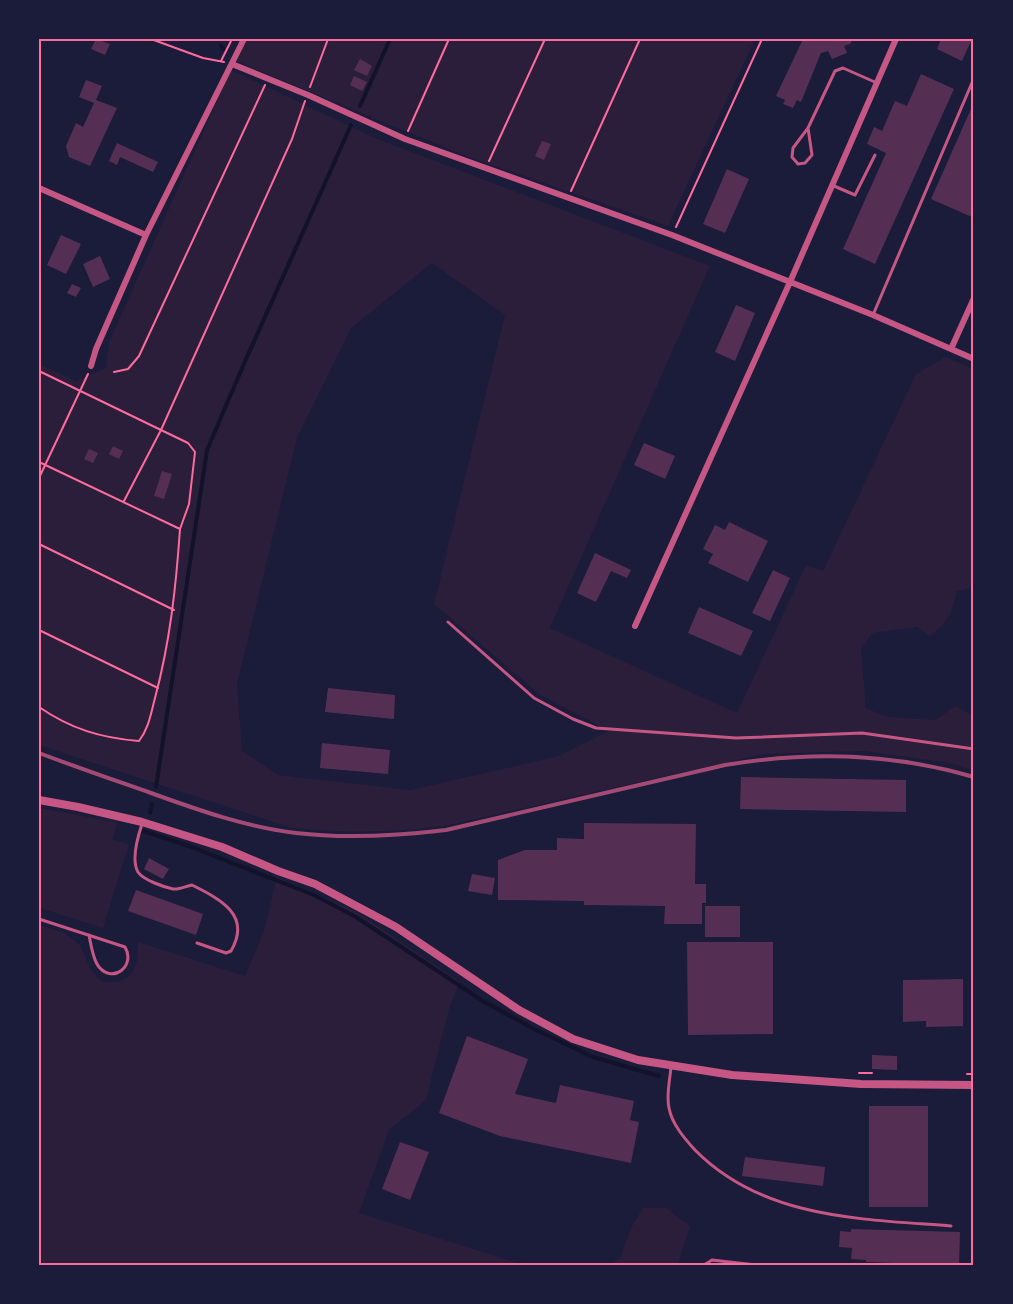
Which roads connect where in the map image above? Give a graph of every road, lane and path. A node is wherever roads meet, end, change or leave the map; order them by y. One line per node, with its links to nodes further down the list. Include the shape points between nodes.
1 (151, 39): 10 (path)
2 (232, 39): 10 (path)
3 (244, 39): 11 (street)
4 (328, 39): 15 (path)
5 (449, 39): 17 (path)
6 (545, 39): 19 (path)
7 (640, 39): 22 (path)
8 (762, 39): 24 (path)
9 (896, 39): 14 (street)
10 (221, 61): 11 (path)
11 (232, 64): 12 (street); 23 (street)
12 (268, 78): 15 (street); 32 (path, via 139,356 128,369)
13 (974, 78): 27 (lane)
14 (877, 83): 16 (lane, via 837,69); 20 (street)
15 (308, 95): 17 (street); 34 (path)
16 (808, 128): 16 (lane, via 812,155 806,163 798,164 791,152)
17 (405, 139): 19 (street)
18 (875, 155): 20 (lane, via 855,195)
19 (485, 169): 22 (street)
20 (832, 186): 25 (street)
21 (39, 188): 23 (street)
22 (568, 196): 24 (street)
23 (146, 235): 30 (street)
24 (672, 235): 25 (street)
25 (790, 282): 27 (street); 43 (street)
26 (974, 298): 28 (street)
27 (873, 315): 28 (street)
28 (951, 349): 29 (street)
29 (974, 359)
30 (91, 366): 33 (path)
31 (39, 371): 33 (path)
32 (114, 372)
33 (82, 391): 34 (path); 36 (path)
34 (161, 430): 38 (path); 39 (path, via 188,443 195,452 189,504)
35 (39, 462): 36 (path)
36 (46, 465): 37 (path); 38 (path)
37 (39, 478)
38 (124, 501): 39 (path)
39 (180, 529): 41 (path)
40 (39, 544): 41 (path)
41 (174, 610): 45 (path)
42 (448, 622): 47 (lane, via 534,698 596,728 736,738 862,733)
43 (635, 626)
44 (39, 630): 45 (path)
45 (158, 688): 46 (path, via 146,732 139,741 73,728)
46 (39, 707)
47 (974, 750)
48 (39, 800): 49 (street)
49 (142, 822): 52 (lane, via 136,860 144,878 175,889 192,885 220,900 236,920 238,932 231,951 226,953); 53 (street, via 222,847 315,884 396,927 519,1010 573,1039 638,1060)
50 (39, 920): 51 (lane)
51 (89, 936): 51 (lane, via 125,946 129,954 122,971 115,974 98,966)
52 (197, 943)
53 (672, 1065): 58 (street, via 732,1075 849,1084); 59 (lane, via 669,1108 681,1136 725,1177 752,1192 839,1217)
54 (859, 1073): 55 (path)
55 (880, 1073)
56 (964, 1074): 57 (path)
57 (974, 1074)
58 (974, 1085)
59 (951, 1226)
60 (704, 1265): 61 (lane, via 711,1260)
61 (756, 1265)

